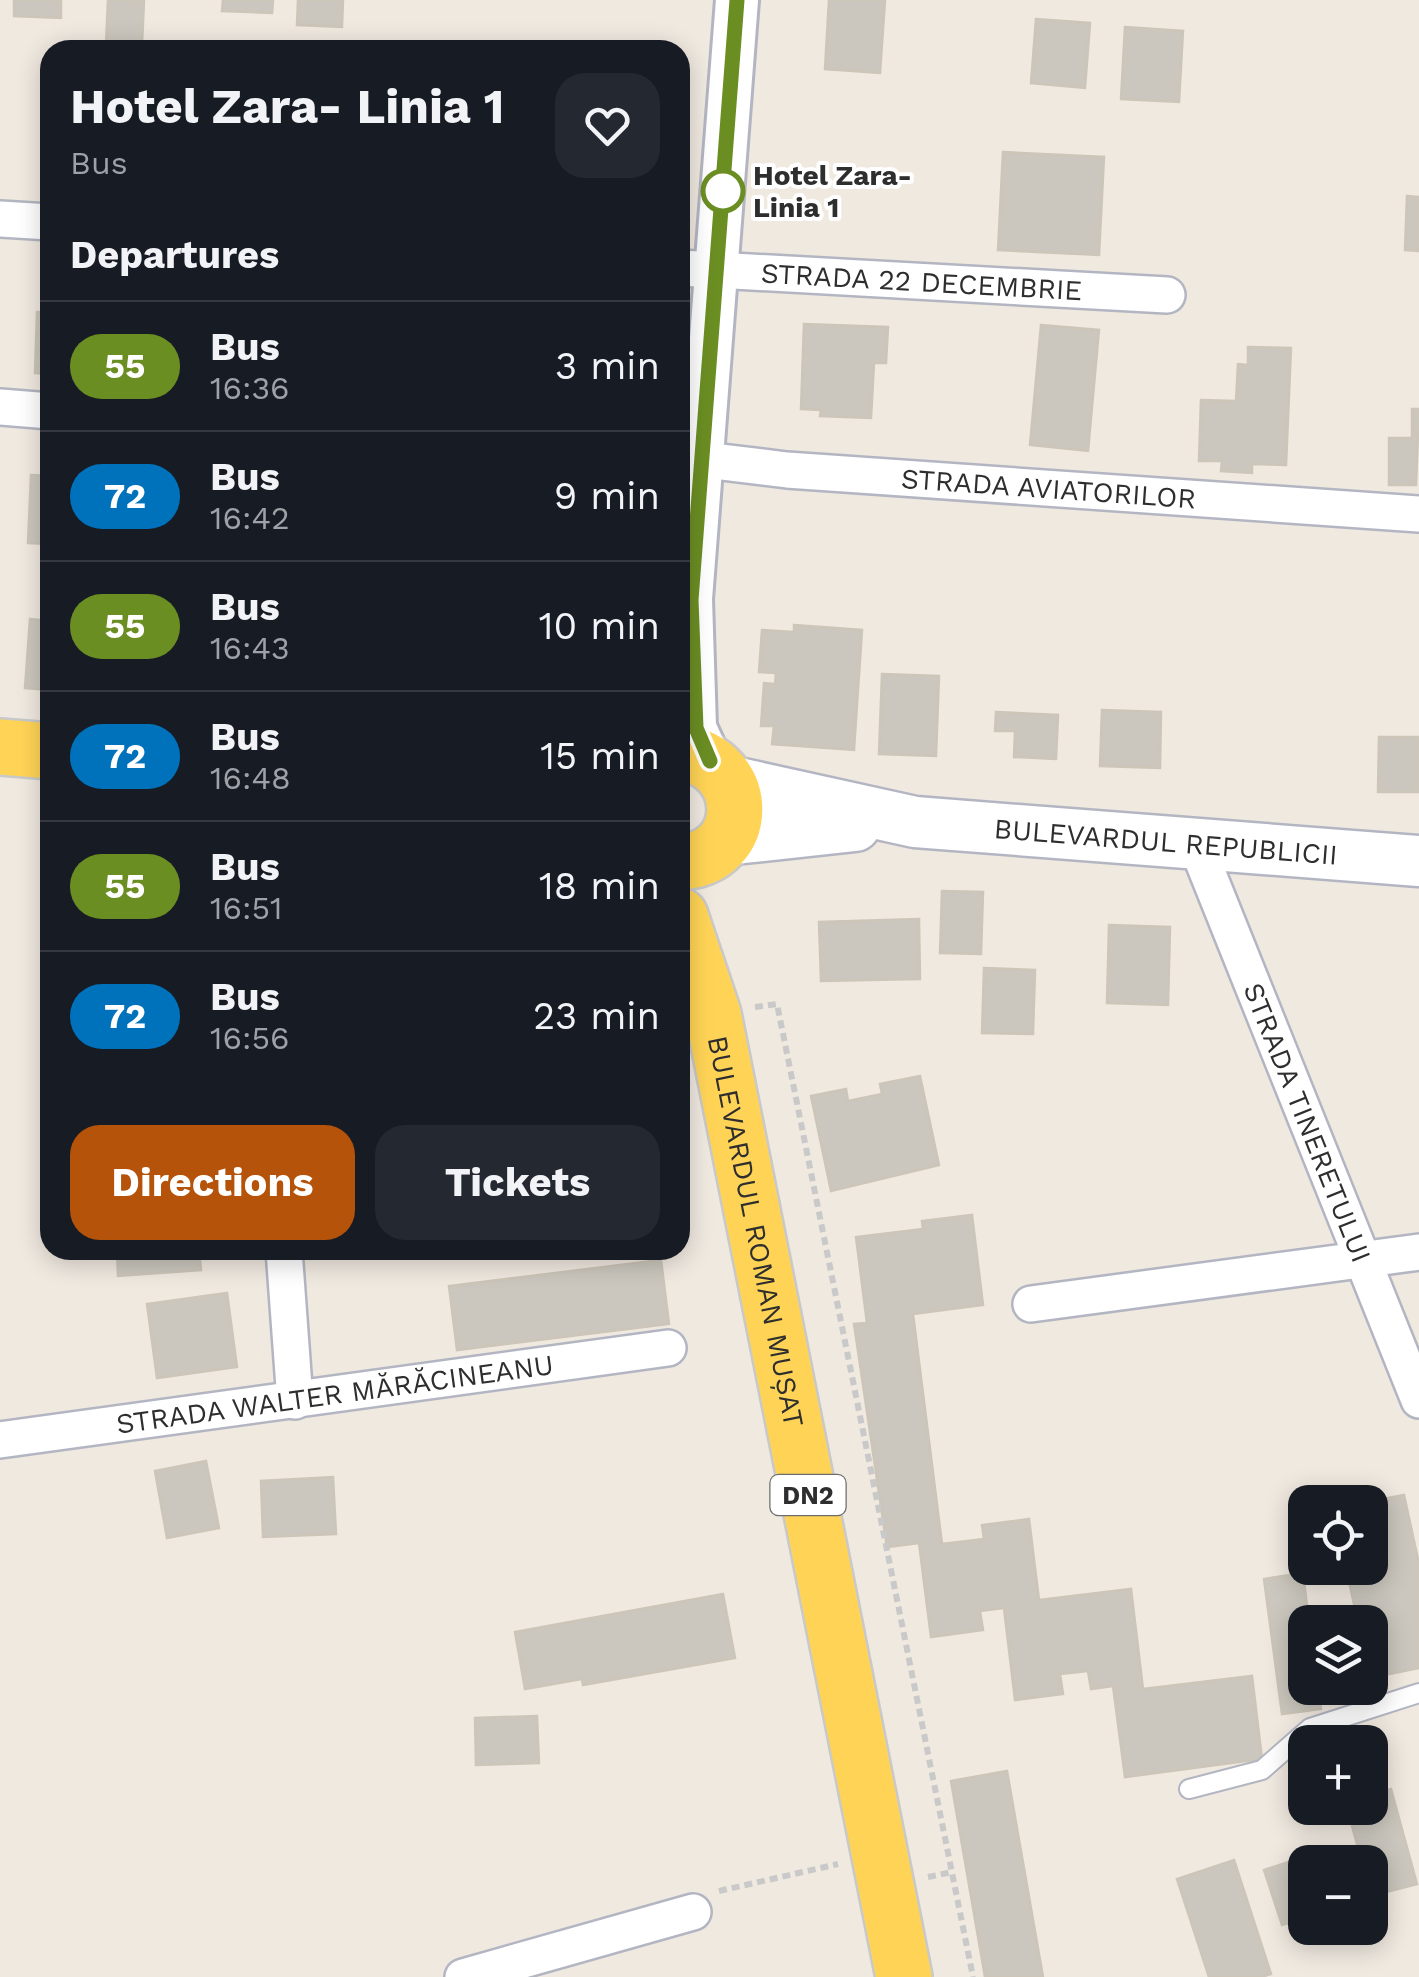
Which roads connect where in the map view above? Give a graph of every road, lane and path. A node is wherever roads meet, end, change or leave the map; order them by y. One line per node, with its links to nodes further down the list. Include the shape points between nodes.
1 (737, 0): 4 (street)
2 (0, 219): 3 (street)
3 (40, 221)
4 (698, 270): 5 (street, STRADA 22 DECEMBRIE); 8 (street)
5 (1166, 296)
6 (0, 407): 7 (street)
7 (40, 410)
8 (691, 458): 9 (street, STRADA AVIATORILOR); 10 (street)
9 (1419, 514)
10 (691, 600): 11 (street); 14 (street, via 696,728)
11 (690, 604)
12 (0, 747): 13 (main road)
13 (40, 750)
14 (706, 765): 15 (main road, BULEVARDUL REPUBLICII); 17 (main road, DN2, via 735,811)
15 (915, 822): 16 (main road, BULEVARDUL REPUBLICII); 17 (main road, BULEVARDUL REPUBLICII, via 792,829)
16 (1196, 844): 18 (main road, BULEVARDUL REPUBLICII); 23 (street, STRADA TINERETULUI)
17 (707, 850): 20 (main road, BULEVARDUL ROMAN MUȘAT / DN2)
18 (1419, 861)
19 (690, 946): 20 (main road, BULEVARDUL ROMAN MUȘAT / DN2)
20 (713, 1014): 34 (main road, BULEVARDUL ROMAN MUȘAT / DN2); 35 (path, via 776,1004)
21 (1419, 1252): 23 (street)
22 (285, 1260): 26 (street)
23 (1363, 1260): 24 (street); 27 (street, STRADA TINERETULUI)
24 (1031, 1304)
25 (668, 1348): 26 (street, STRADA WALTER MĂRĂCINEANU)
26 (295, 1400): 28 (street, STRADA WALTER MĂRĂCINEANU)
27 (1419, 1400)
28 (0, 1440)
29 (1419, 1693): 30 (lane, via 1310,1728 1262,1770)
30 (1188, 1789)
31 (840, 1864): 32 (path, via 701,1895)
32 (693, 1912): 33 (street)
33 (463, 1977)
34 (904, 1977)
35 (973, 1977)

